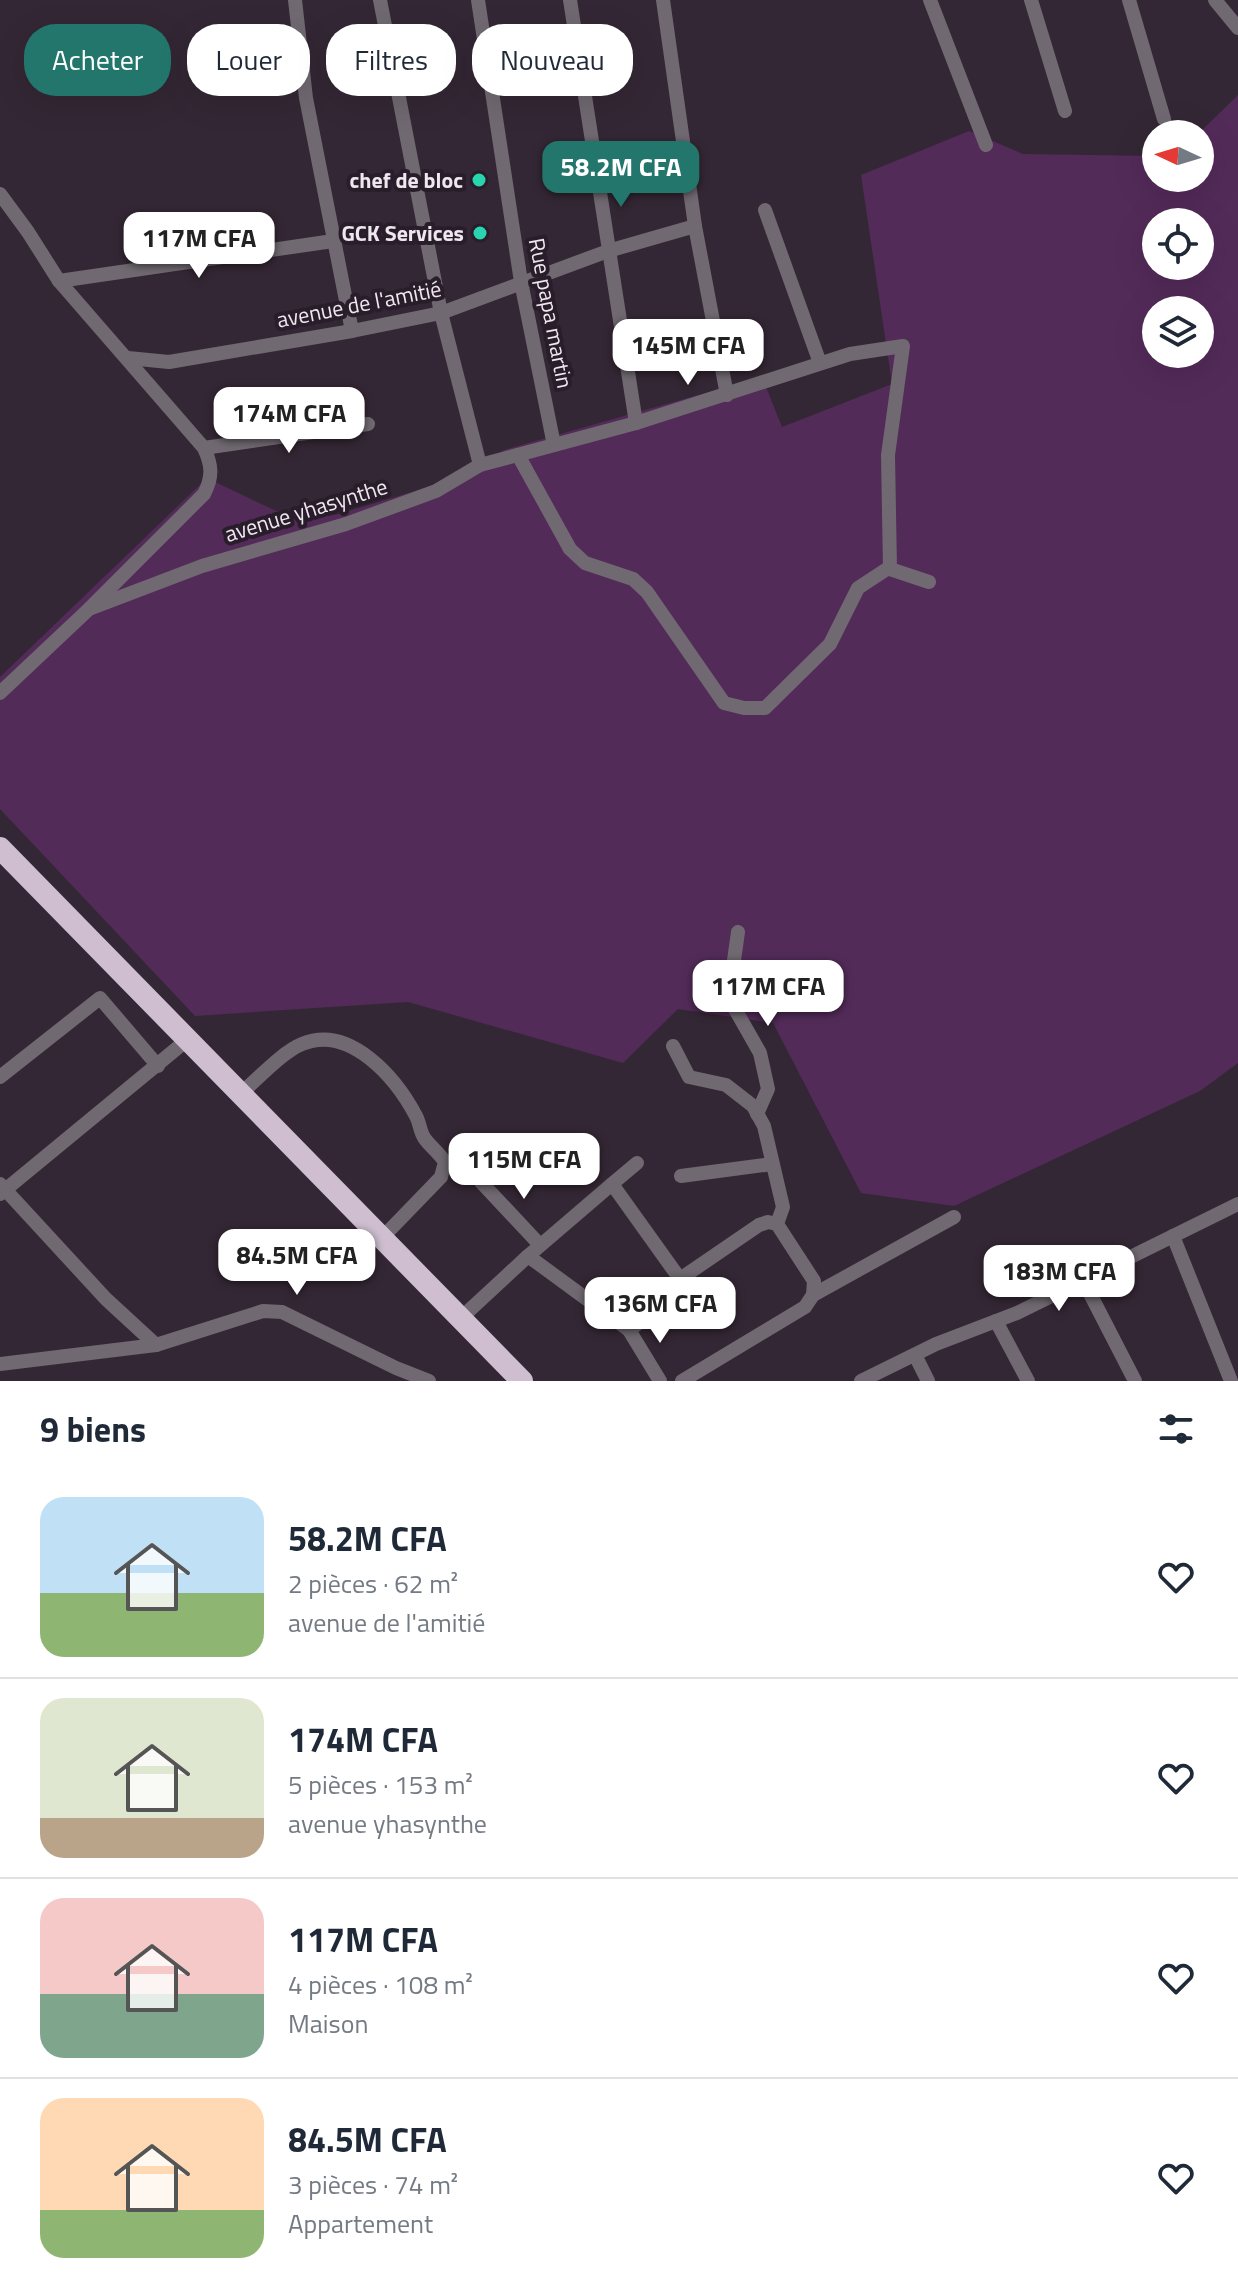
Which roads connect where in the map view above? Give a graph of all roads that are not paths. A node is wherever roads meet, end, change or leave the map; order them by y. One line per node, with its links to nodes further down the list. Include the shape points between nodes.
1 (295, 0): 17 (street, via 306,98)
2 (380, 0): 21 (street)
3 (478, 0): 20 (street, Rue papa martin)
4 (570, 0): 18 (street)
5 (663, 0): 16 (street)
6 (930, 0): 13 (street)
7 (1031, 0): 11 (street)
8 (1129, 0): 12 (street)
9 (1221, 3): 10 (street)
10 (1238, 28)
11 (1065, 111)
12 (1164, 119)
13 (986, 145)
14 (0, 194): 19 (street)
15 (765, 210): 24 (street)
16 (695, 226): 18 (street, avenue de l'amitié); 25 (street)
17 (333, 241): 19 (street); 22 (street)
18 (608, 251): 20 (street, avenue de l'amitié); 26 (street)
19 (59, 281): 23 (street)
20 (521, 282): 21 (street, avenue de l'amitié); 28 (street, Rue papa martin)
21 (441, 313): 22 (street, avenue de l'amitié); 31 (street)
22 (352, 331): 23 (street, avenue de l'amitié, via 169,362)
23 (128, 358): 29 (street)
24 (820, 363): 25 (street, avenue yhasynthe); 32 (street, avenue yhasynthe, via 903,346 888,455)
25 (727, 395): 26 (street, avenue yhasynthe)
26 (636, 423): 28 (street, avenue yhasynthe)
27 (368, 424): 29 (street)
28 (554, 445): 30 (street, avenue yhasynthe)
29 (204, 448): 34 (street, via 212,475 204,494)
30 (518, 455): 31 (street, avenue yhasynthe); 32 (street, via 570,549 585,563 633,579 647,592 724,703 765,708 830,644 858,588)
31 (480, 465): 34 (street, avenue yhasynthe, via 436,491 202,566)
32 (890, 567): 33 (street)
33 (929, 582)
34 (89, 609): 35 (street)
35 (0, 693)
36 (0, 848): 38 (highway)
37 (738, 932): 43 (street, via 730,989 760,1053 768,1089)
38 (187, 1040): 40 (street); 42 (highway)
39 (673, 1046): 43 (street, via 689,1077 726,1085)
40 (158, 1066): 41 (street, via 100,998); 49 (street)
41 (0, 1077)
42 (240, 1094): 54 (highway); 54 (street, via 298,1045 318,1038 337,1039 375,1062 398,1087 418,1118 423,1137 445,1162 441,1177)
43 (757, 1114): 45 (street)
44 (637, 1163): 48 (street)
45 (772, 1164): 46 (street); 52 (street, via 783,1207)
46 (681, 1176)
47 (481, 1182): 55 (street)
48 (612, 1184): 55 (street); 57 (street)
49 (2, 1189): 63 (street)
50 (1238, 1204): 53 (street)
51 (954, 1217): 59 (street)
52 (777, 1224): 57 (street, via 759,1225); 59 (street, via 814,1281)
53 (1173, 1236): 58 (street); 74 (street)
54 (381, 1239): 60 (highway)
55 (540, 1245): 56 (street)
56 (528, 1256): 60 (street); 62 (street)
57 (680, 1279): 62 (street)
58 (1083, 1280): 61 (street); 73 (street)
59 (813, 1295): 69 (street, via 805,1307)
60 (461, 1318): 67 (highway)
61 (996, 1321): 64 (street); 72 (street)
62 (629, 1330): 68 (street)
63 (156, 1345): 65 (street); 66 (street, via 263,1311 282,1312)
64 (915, 1355): 70 (street); 71 (street)
65 (0, 1364)
66 (429, 1381)
67 (522, 1381)
68 (660, 1381)
69 (682, 1381)
70 (861, 1381)
71 (928, 1381)
72 (1028, 1381)
73 (1135, 1381)
74 (1231, 1381)

